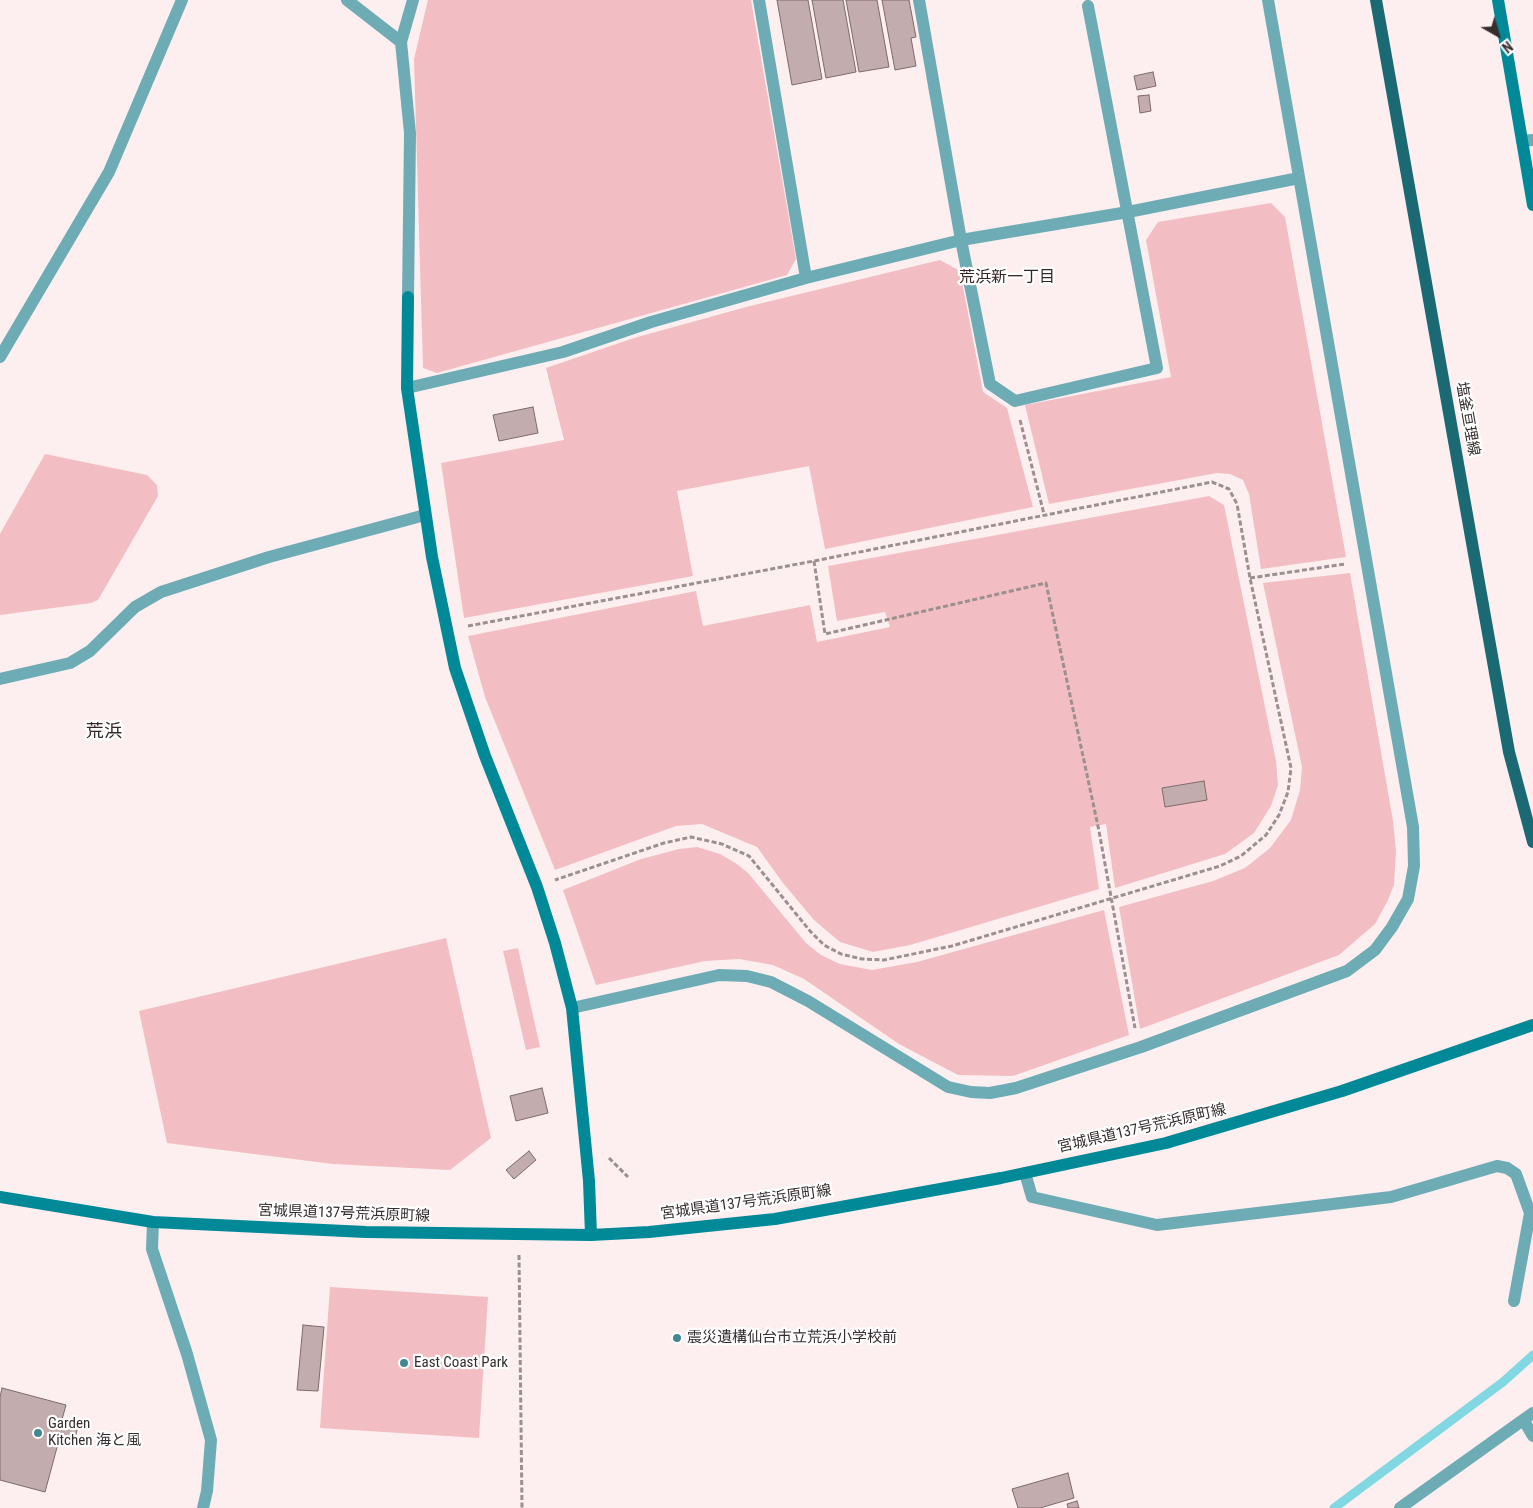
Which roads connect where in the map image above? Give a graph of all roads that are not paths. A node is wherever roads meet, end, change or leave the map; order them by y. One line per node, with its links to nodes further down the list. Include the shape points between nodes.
1 (182, 0): 18 (street, via 108,172)
2 (347, 0): 10 (street)
3 (413, 0): 10 (street)
4 (758, 0): 16 (street)
5 (919, 0): 15 (street)
6 (1268, 0): 12 (street)
7 (1376, 0): 22 (main road, 塩釜亘理線, via 1509,752)
8 (1498, 0): 11 (main road)
9 (1088, 6): 14 (street)
10 (401, 42): 17 (street, via 410,133)
11 (1528, 141): 13 (main road)
12 (1299, 178): 14 (street); 23 (street, via 1413,827 1414,866 1408,899 1375,950 1338,975 1141,1047 1016,1088 990,1093 948,1087 808,1001 771,982 746,976 719,975)
13 (1533, 206)
14 (1128, 212): 15 (street); 15 (street, via 1157,368 1015,401 990,384)
15 (962, 240): 16 (street)
16 (806, 278): 19 (street, via 651,322 563,352)
17 (408, 297): 19 (main road)
18 (0, 357)
19 (407, 388): 20 (main road)
20 (425, 515): 21 (street, via 269,556 161,592 136,607 90,651 70,664); 23 (main road, via 455,668 485,756 537,887)
21 (0, 679)
22 (1533, 842)
23 (572, 1008): 28 (main road, via 589,1181)
24 (1533, 1025): 25 (main road, 宮城県道137号荒浜原町線, via 1226,1127)
25 (1025, 1173): 28 (main road, 宮城県道137号荒浜原町線, via 775,1219); 29 (street, via 1032,1197 1157,1225 1391,1197 1497,1166 1507,1168 1516,1174 1530,1213)
26 (0, 1197): 27 (main road, 宮城県道137号荒浜原町線)
27 (153, 1222): 28 (main road, 宮城県道137号荒浜原町線, via 366,1232); 32 (street, via 152,1249 188,1354 212,1440)
28 (591, 1235)
29 (1514, 1301)
30 (1529, 1417): 31 (street); 33 (street)
31 (1533, 1436)
32 (203, 1508)
33 (1400, 1508)

